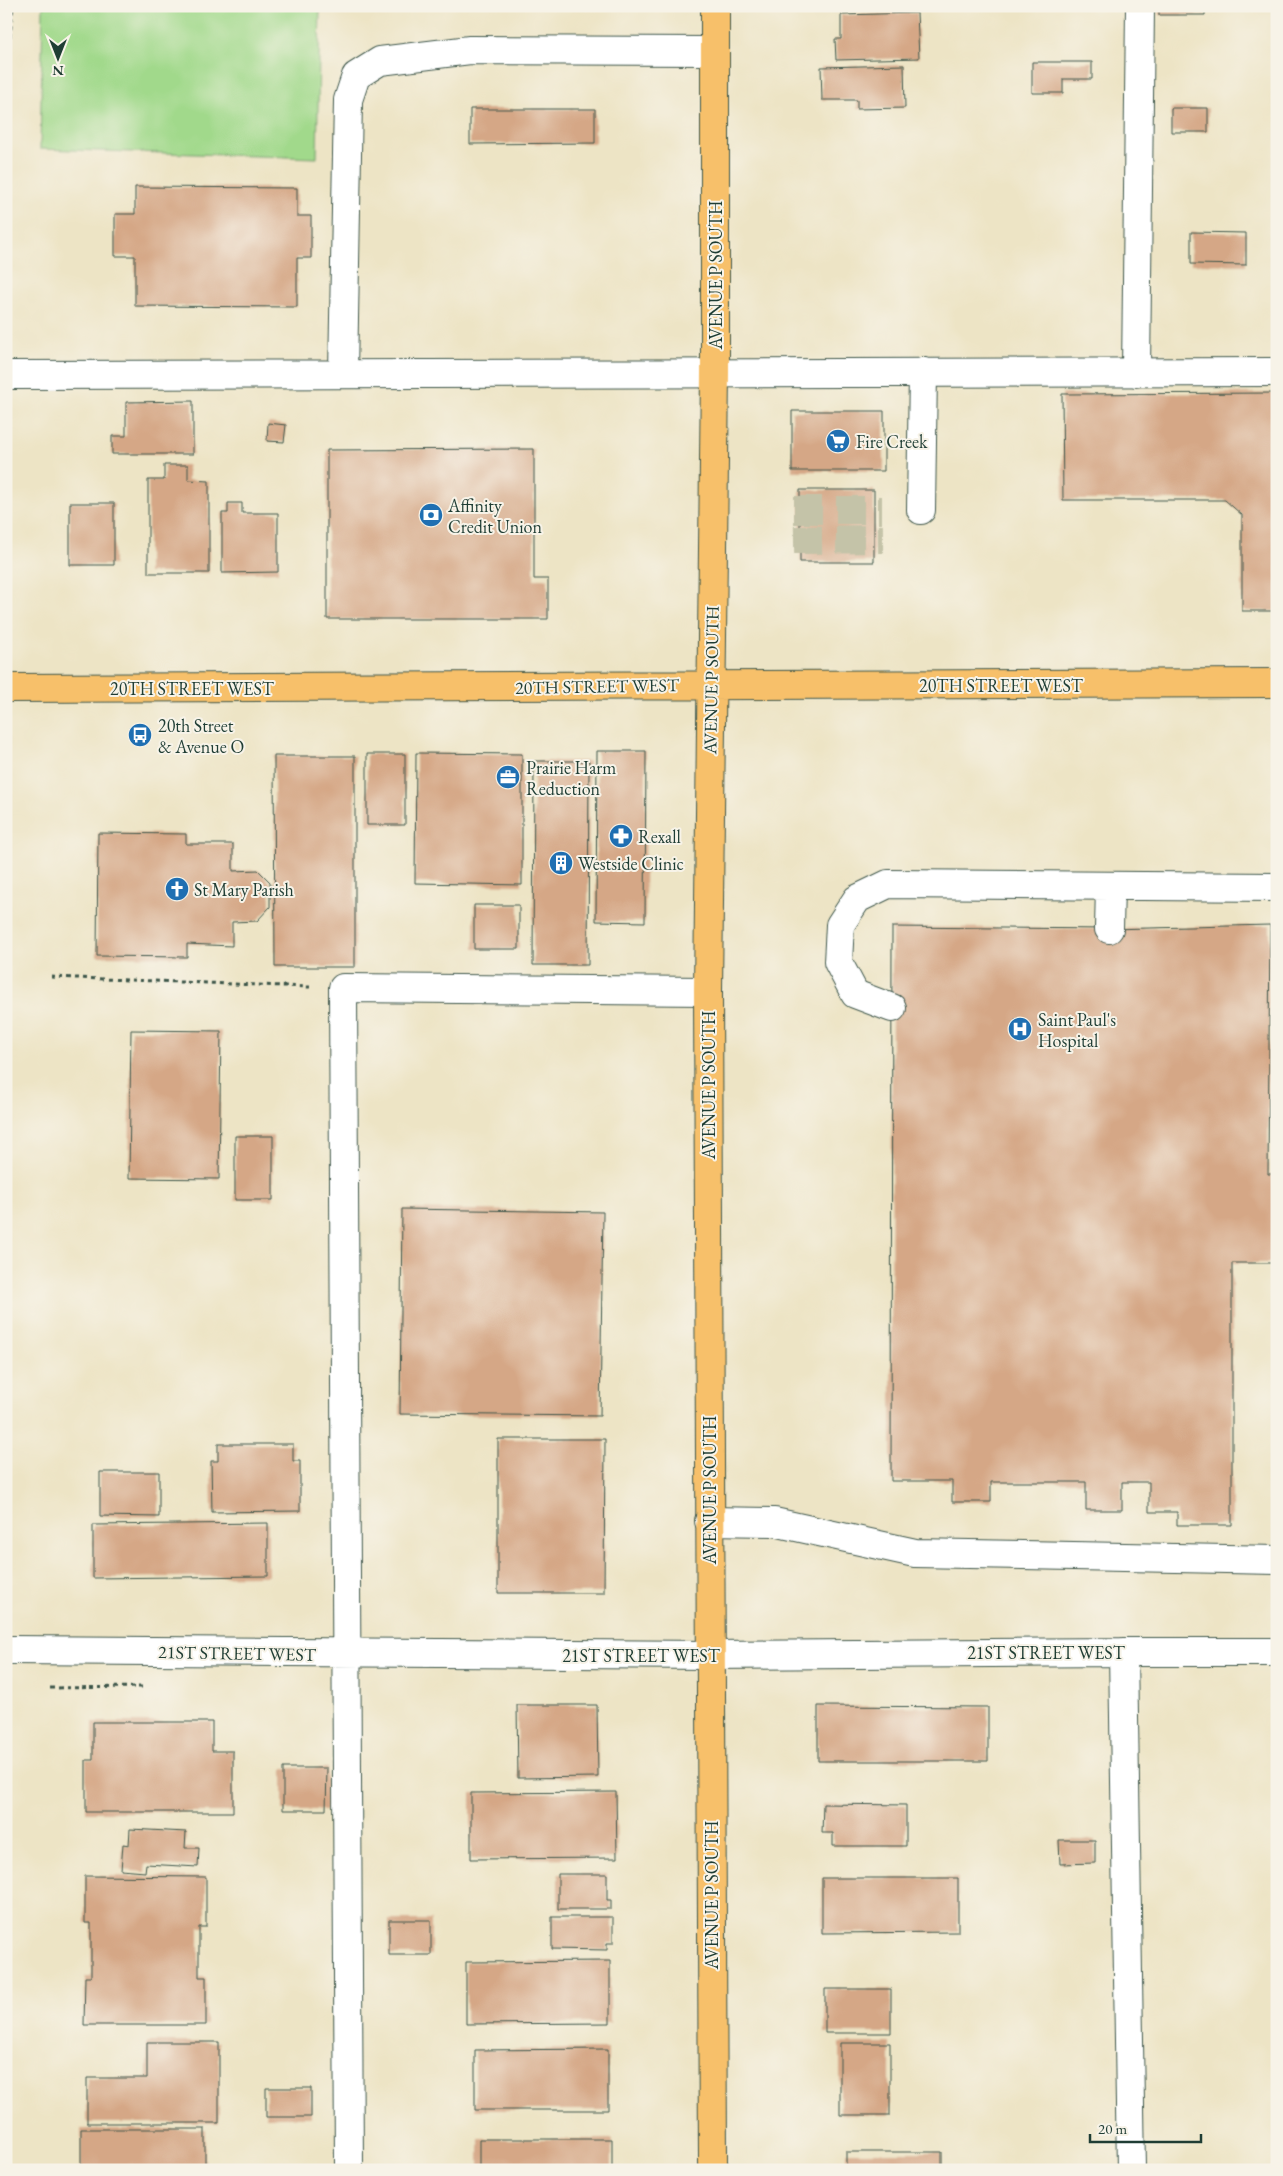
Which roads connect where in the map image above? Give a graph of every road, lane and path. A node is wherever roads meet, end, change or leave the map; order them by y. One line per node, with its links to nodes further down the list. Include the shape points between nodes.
1 (13, 6): 5 (path)
2 (715, 6): 4 (main road, AVENUE P SOUTH)
3 (1140, 6): 12 (street)
4 (715, 51): 8 (main road, AVENUE P SOUTH); 11 (street, via 470,50 380,61 356,76 348,100)
5 (6, 77)
6 (6, 219): 7 (path)
7 (6, 265)
8 (716, 372): 9 (street); 11 (street, via 592,375); 16 (main road, AVENUE P SOUTH)
9 (923, 372): 12 (street); 14 (street)
10 (1277, 372): 12 (street)
11 (343, 373): 13 (street)
12 (1136, 373)
13 (6, 375)
14 (921, 510)
15 (1277, 683): 16 (main road, 20TH STREET WEST)
16 (711, 684): 17 (main road, 20TH STREET WEST); 23 (main road, AVENUE P SOUTH)
17 (6, 688)
18 (1110, 886): 19 (street); 20 (street); 24 (street, via 888,884 857,899 840,925 838,962 855,994)
19 (1277, 887)
20 (1109, 929)
21 (51, 977): 22 (path)
22 (343, 988): 23 (street); 30 (street)
23 (708, 991): 25 (main road, AVENUE P SOUTH)
24 (892, 1008)
25 (709, 1522): 26 (street, via 774,1522 915,1553); 31 (main road, AVENUE P SOUTH)
26 (1277, 1560)
27 (6, 1650): 30 (street, 21ST STREET WEST)
28 (1123, 1652): 29 (street, 21ST STREET WEST); 31 (street, 21ST STREET WEST); 34 (street)
29 (1277, 1652)
30 (347, 1654): 31 (street, 21ST STREET WEST); 33 (street)
31 (710, 1655): 32 (main road, AVENUE P SOUTH)
32 (713, 2168)
33 (349, 2170)
34 (1131, 2170)

